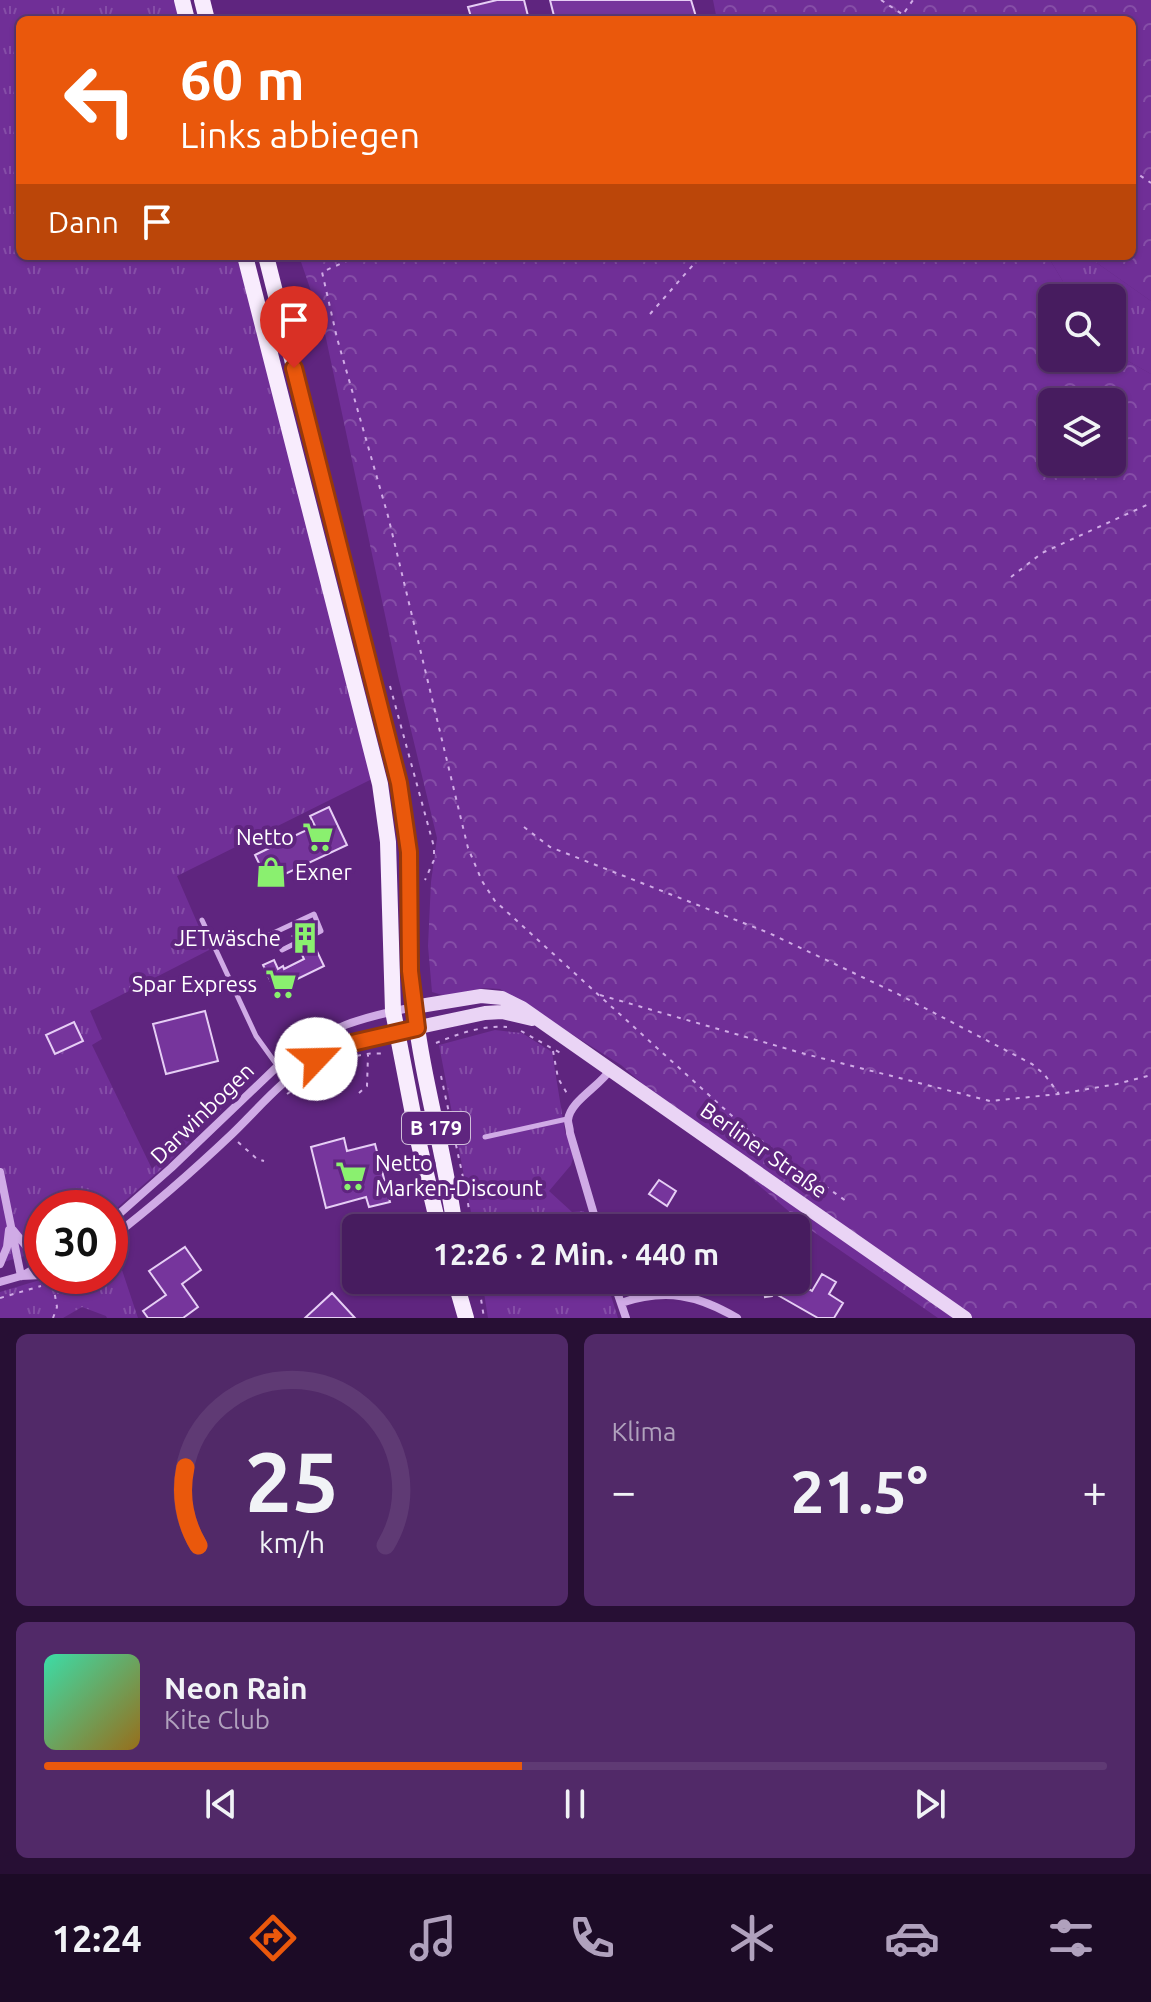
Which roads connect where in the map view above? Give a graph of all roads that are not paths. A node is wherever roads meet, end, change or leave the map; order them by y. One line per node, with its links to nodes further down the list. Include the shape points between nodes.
1 (246, 260): 9 (main road, B 179, via 380,784 388,842)
2 (267, 260): 8 (main road, B 179, via 399,783 410,873)
3 (202, 920): 13 (lane, via 256,1036)
4 (313, 935): 5 (lane, via 321,931 314,914)
5 (267, 936)
6 (296, 943): 7 (lane)
7 (282, 950)
8 (414, 1007): 9 (street, Darwinbogen); 10 (street, Berliner Straße, via 492,996); 11 (main road, B 179)
9 (393, 1011): 12 (main road, B 179); 13 (street, Darwinbogen, via 339,1026)
10 (537, 1019): 11 (street, Berliner Straße, via 485,1013); 14 (street, Berliner Straße)
11 (417, 1028): 12 (street, Berliner Straße); 21 (main road, B 179)
12 (396, 1032): 15 (street, Darwinbogen, via 333,1050); 20 (main road, B 179)
13 (277, 1067): 15 (lane); 19 (street, Darwinbogen)
14 (610, 1070): 16 (street, via 575,1104); 37 (street, Berliner Straße)
15 (287, 1079): 23 (street, Darwinbogen)
16 (568, 1119): 17 (lane); 22 (street)
17 (485, 1137)
18 (0, 1172): 24 (street)
19 (128, 1206)
20 (436, 1214)
21 (452, 1214)
22 (594, 1214)
23 (128, 1224)
24 (10, 1226): 25 (street); 26 (street); 28 (street)
25 (24, 1244)
26 (0, 1264)
27 (24, 1274): 28 (street)
28 (21, 1276): 29 (street); 30 (street)
29 (24, 1276)
30 (0, 1282)
31 (461, 1294): 34 (main road)
32 (618, 1294): 33 (street)
33 (621, 1303): 35 (street); 36 (street, via 689,1297)
34 (466, 1318)
35 (626, 1318)
36 (737, 1318)
37 (965, 1318)

